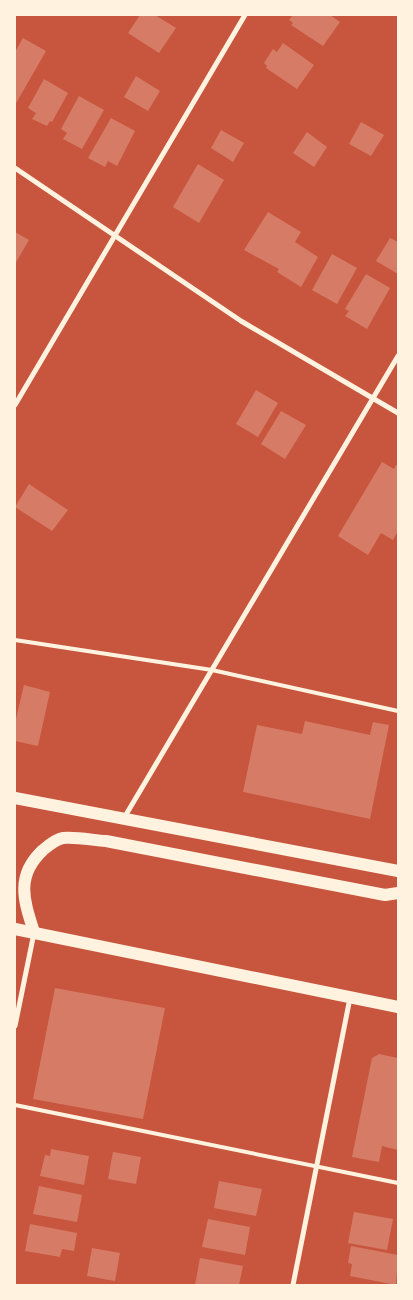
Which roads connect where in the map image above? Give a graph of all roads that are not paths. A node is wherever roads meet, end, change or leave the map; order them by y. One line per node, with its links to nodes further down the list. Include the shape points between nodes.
1 (245, 15): 3 (street)
2 (15, 168): 3 (street)
3 (115, 236): 5 (street, via 241,321); 6 (street)
4 (398, 356): 5 (street)
5 (373, 399): 7 (street); 9 (street)
6 (15, 405)
7 (398, 413)
8 (15, 640): 9 (lane)
9 (212, 670): 10 (lane); 12 (street)
10 (398, 712)
11 (15, 798): 12 (main road)
12 (123, 819): 13 (main road)
13 (398, 871)
14 (398, 893): 16 (main road, via 386,895 106,841 61,838 36,856 24,880 24,900)
15 (15, 929): 16 (main road)
16 (34, 932): 17 (main road); 19 (street)
17 (350, 998): 18 (main road); 21 (street)
18 (398, 1007)
19 (15, 1026)
20 (15, 1105): 21 (lane)
21 (315, 1166): 22 (lane); 23 (street)
22 (398, 1183)
23 (293, 1285)

